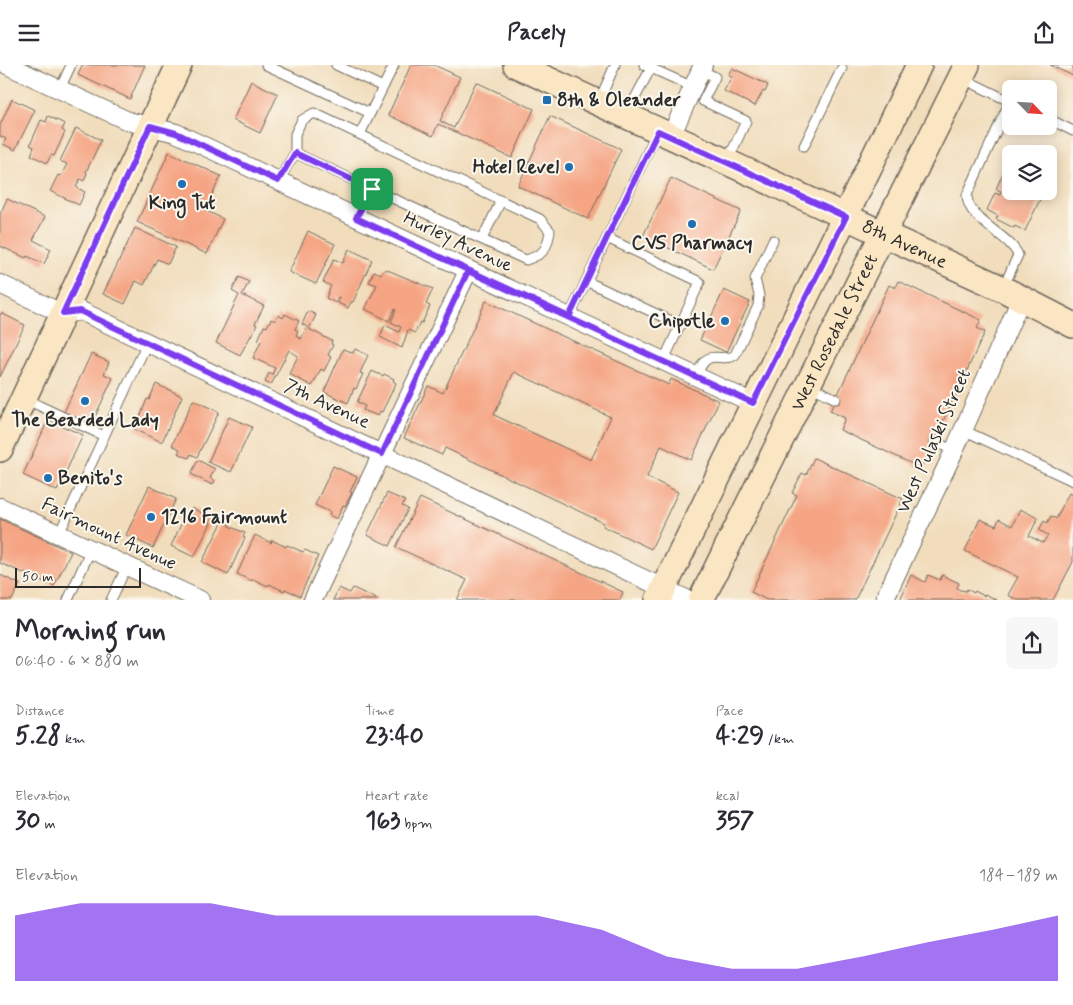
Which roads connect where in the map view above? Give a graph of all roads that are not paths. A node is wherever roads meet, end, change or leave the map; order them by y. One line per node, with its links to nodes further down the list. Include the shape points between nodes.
1 (7, 65): 16 (street, Hurley Avenue)
2 (71, 65): 16 (lane)
3 (179, 65): 23 (main road)
4 (266, 65): 19 (lane)
5 (336, 65): 14 (lane)
6 (394, 65): 14 (lane)
7 (516, 65): 18 (main road, 8th Avenue)
8 (615, 65): 18 (lane)
9 (919, 65): 33 (main road, West Rosedale Street)
10 (841, 66): 27 (lane)
11 (647, 67): 15 (lane); 20 (lane)
12 (702, 68): 15 (street); 29 (lane, via 715,77 703,101 746,121)
13 (964, 71): 17 (lane); 35 (main road, West Rosedale Street)
14 (383, 87): 19 (lane)
15 (693, 87): 25 (street)
16 (60, 89): 23 (street, Hurley Avenue, via 128,121)
17 (1002, 96)
18 (598, 103): 20 (main road, 8th Avenue)
19 (370, 113): 26 (lane)
20 (626, 116): 25 (main road, 8th Avenue)
21 (1002, 121): 42 (lane, via 966,195 967,203 988,227 1014,246 1018,255)
22 (1058, 124): 24 (lane)
23 (150, 126): 30 (street, Hurley Avenue, via 176,133); 43 (main road)
24 (1073, 131)
25 (664, 133): 29 (main road, 8th Avenue); 36 (lane)
26 (360, 134): 28 (lane, via 314,113 302,120 295,134); 32 (lane)
27 (804, 146)
28 (295, 153): 30 (lane); 31 (lane)
29 (727, 162): 33 (main road, 8th Avenue)
30 (278, 181): 34 (street, Hurley Avenue)
31 (372, 189): 34 (lane); 37 (lane)
32 (501, 201): 37 (lane); 37 (lane, via 540,219 550,231 548,245 540,256 526,260)
33 (846, 217): 35 (main road, 8th Avenue); 53 (main road, West Rosedale Street)
34 (356, 218): 39 (street, Hurley Avenue)
35 (882, 234): 42 (main road, 8th Avenue); 50 (main road, West Rosedale Street)
36 (607, 238): 40 (lane); 45 (lane, via 700,282)
37 (482, 239)
38 (773, 240): 49 (lane, via 755,279 758,306 735,355 704,361)
39 (468, 271): 44 (street, Hurley Avenue); 59 (street)
40 (586, 281): 44 (lane); 45 (lane)
41 (0, 284): 43 (street, 7th Avenue)
42 (1012, 294): 46 (main road, 8th Avenue); 54 (street, West Pulaski Street)
43 (63, 313): 47 (street, 7th Avenue, via 80,311); 51 (main road)
44 (569, 317): 48 (street, Hurley Avenue)
45 (680, 325): 48 (lane)
46 (1073, 325)
47 (148, 343): 55 (lane); 59 (street, 7th Avenue)
48 (663, 361): 49 (street, Hurley Avenue)
49 (696, 377): 53 (street, Hurley Avenue)
50 (807, 385): 52 (lane); 71 (main road, West Rosedale Street)
51 (24, 398): 55 (lane); 57 (main road)
52 (836, 399)
53 (753, 403): 65 (main road, West Rosedale Street)
54 (963, 430): 58 (street, West Pulaski Street); 60 (lane)
55 (104, 436): 62 (lane)
56 (934, 441): 58 (lane)
57 (0, 449)
58 (954, 451): 72 (street, West Pulaski Street)
59 (382, 454): 65 (street, 7th Avenue); 69 (street)
60 (1073, 481)
61 (0, 507): 62 (street, Fairmount Avenue)
62 (59, 534): 63 (street, Fairmount Avenue)
63 (91, 549): 64 (street, Fairmount Avenue); 66 (lane)
64 (127, 566): 67 (lane); 68 (street, Fairmount Avenue)
65 (660, 595): 70 (street, 7th Avenue)
66 (68, 600)
67 (111, 600)
68 (200, 600)
69 (313, 600)
70 (688, 600)
71 (701, 600)
72 (884, 600)

